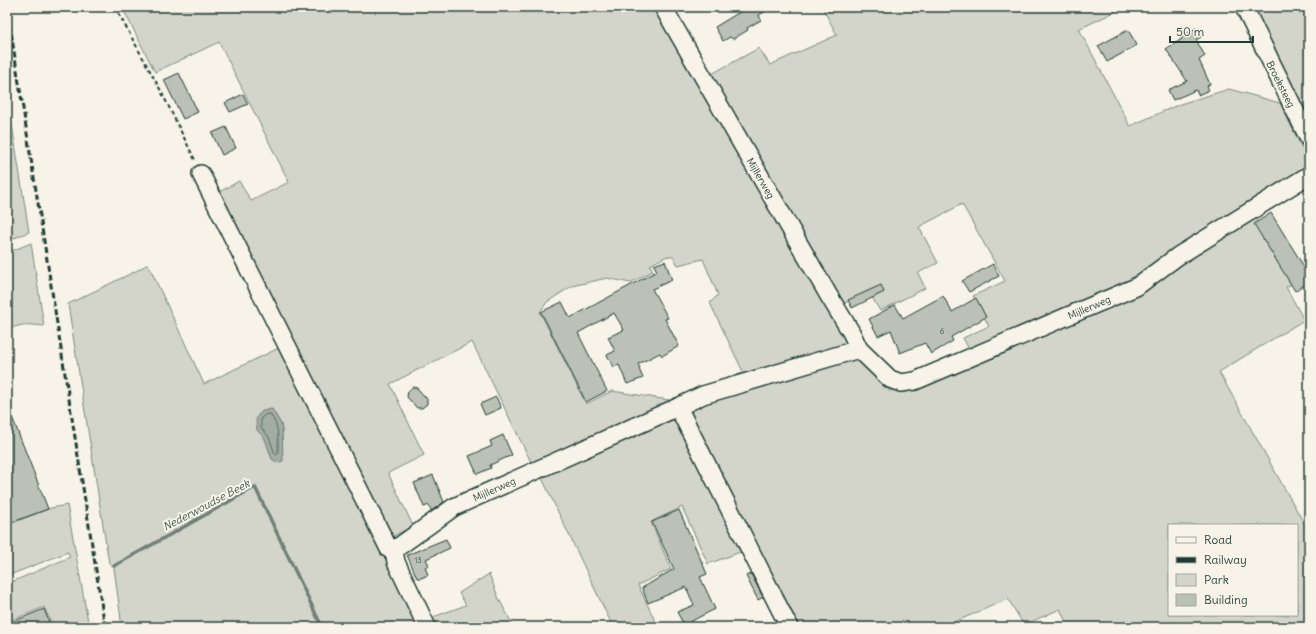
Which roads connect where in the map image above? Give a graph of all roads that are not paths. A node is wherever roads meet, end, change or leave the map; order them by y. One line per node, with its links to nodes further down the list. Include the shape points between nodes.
1 (663, 7): 6 (street, Mijllerweg)
2 (1244, 7): 3 (street, Broeksteeg)
3 (1309, 139)
4 (202, 174): 8 (street, via 389,549)
5 (1309, 176): 6 (street, Mijllerweg, via 1178,256 1136,287 914,381 901,383 890,378)
6 (859, 349): 7 (street, Mijllerweg, via 703,395)
7 (678, 407): 8 (street, Mijllerweg, via 454,507); 10 (street)
8 (394, 550): 9 (street, via 396,562)
9 (427, 627)
10 (789, 627)

